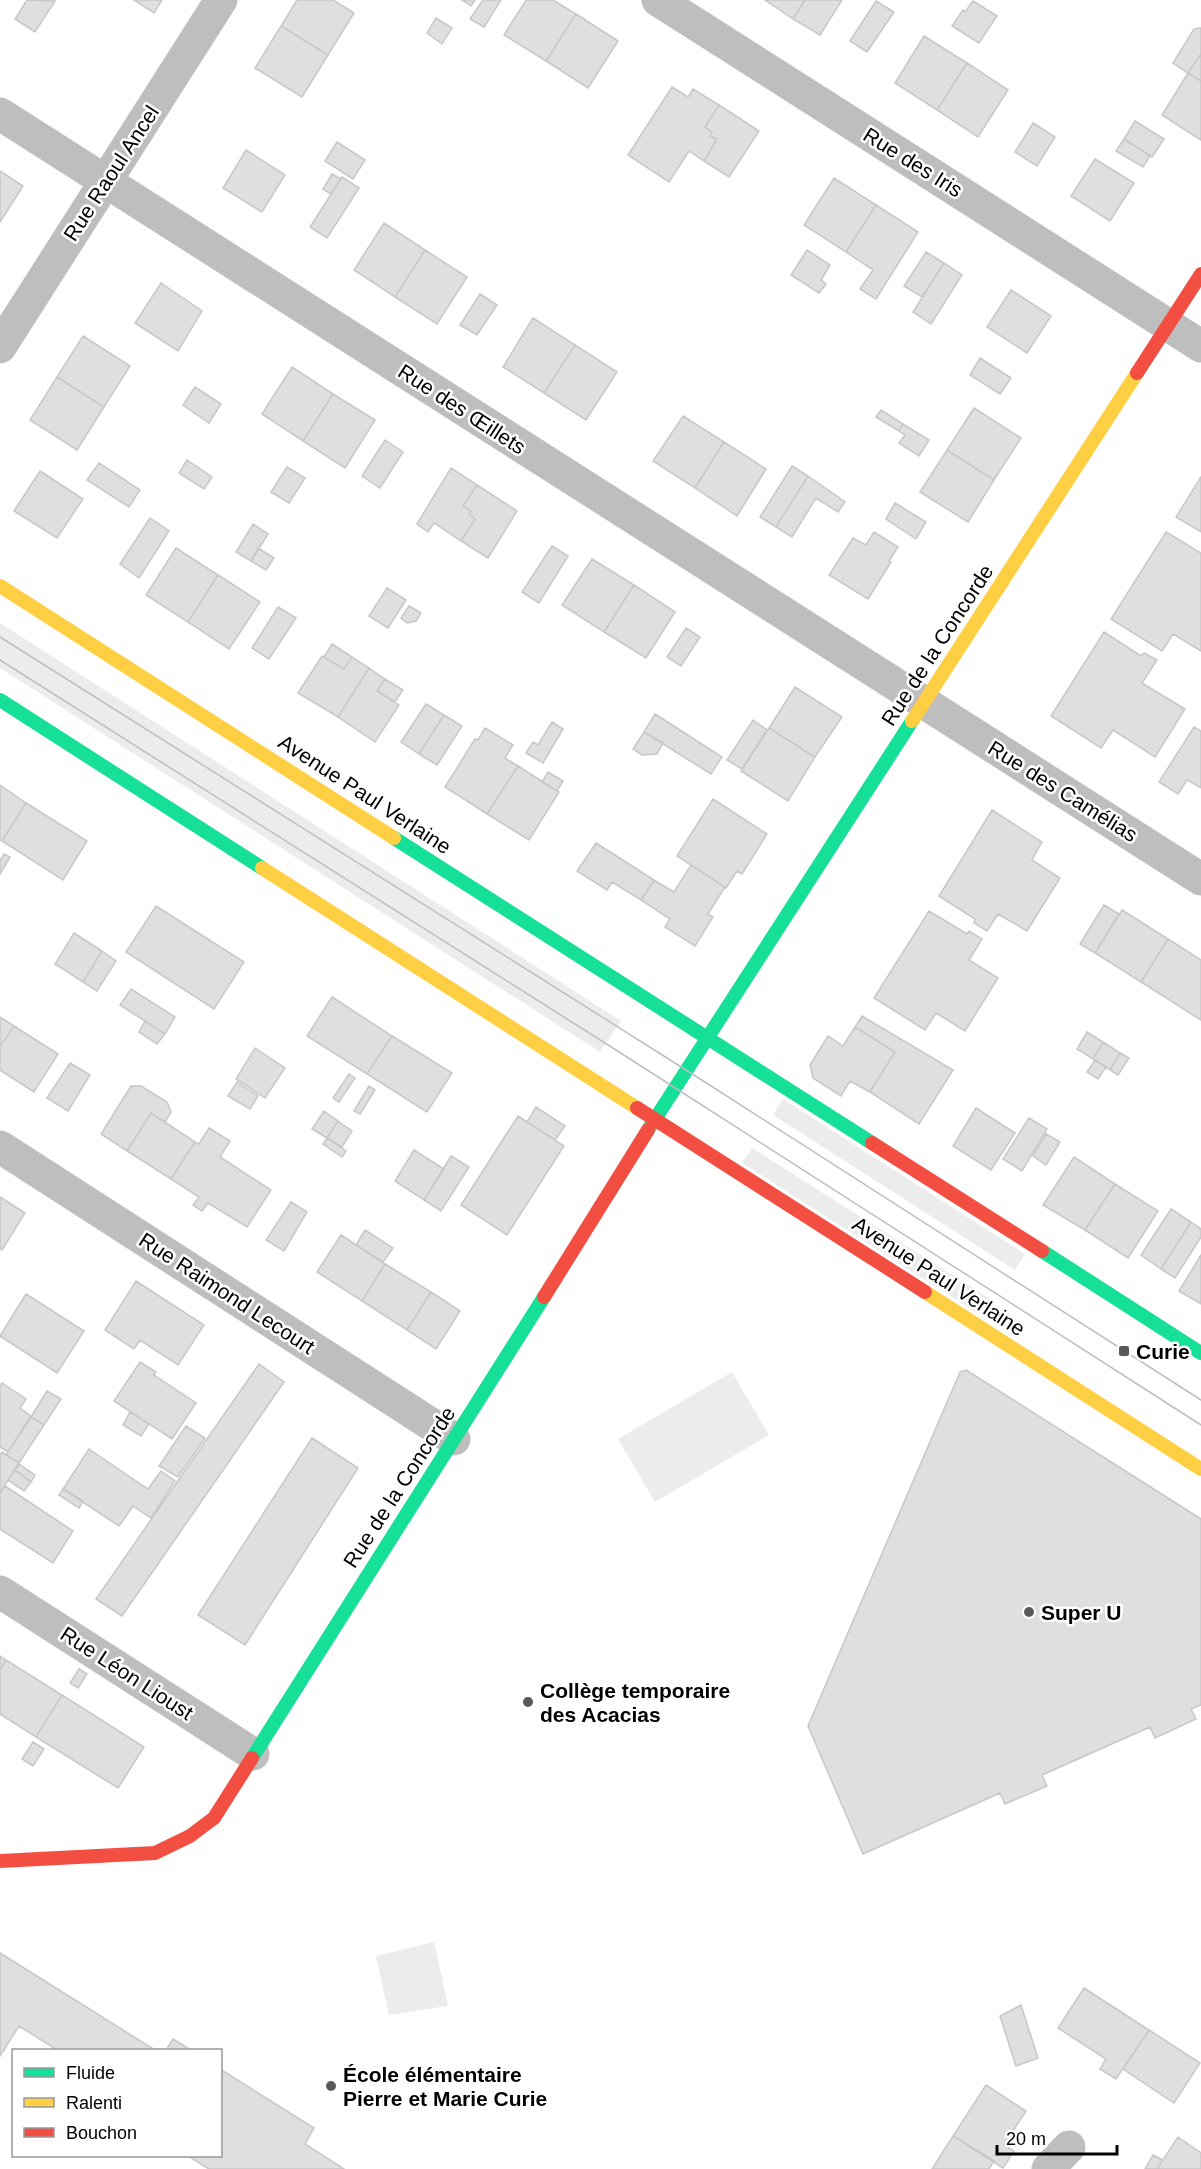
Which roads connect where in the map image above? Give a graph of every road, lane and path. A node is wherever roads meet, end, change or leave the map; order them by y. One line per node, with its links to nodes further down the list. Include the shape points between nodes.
1 (221, 0): 4 (street, Rue Raoul Ancel)
2 (658, 0): 6 (street, Rue des Iris)
3 (0, 114): 4 (street, Rue des Œillets)
4 (105, 182): 8 (street, Rue Raoul Ancel); 11 (street, Rue des Œillets)
5 (1201, 274): 6 (street, Rue de la Concorde)
6 (1168, 325): 7 (street, Rue des Iris); 11 (street, Rue de la Concorde)
7 (1201, 345)
8 (0, 347)
9 (0, 586): 13 (street, Avenue Paul Verlaine)
10 (0, 700): 14 (street, Avenue Paul Verlaine)
11 (924, 703): 12 (street, Rue des Camélias); 13 (street, Rue de la Concorde)
12 (1201, 879)
13 (707, 1037): 14 (street); 16 (street, Avenue Paul Verlaine)
14 (655, 1118): 17 (street, Rue de la Concorde); 18 (street, Avenue Paul Verlaine)
15 (0, 1147): 17 (street, Rue Raimond Lecourt)
16 (1201, 1353)
17 (454, 1439): 20 (street, Rue de la Concorde)
18 (1201, 1470)
19 (0, 1592): 20 (street, Rue Léon Lioust)
20 (253, 1754): 21 (street, Rue de la Concorde, via 214,1818 190,1836 154,1853)
21 (0, 1861)

